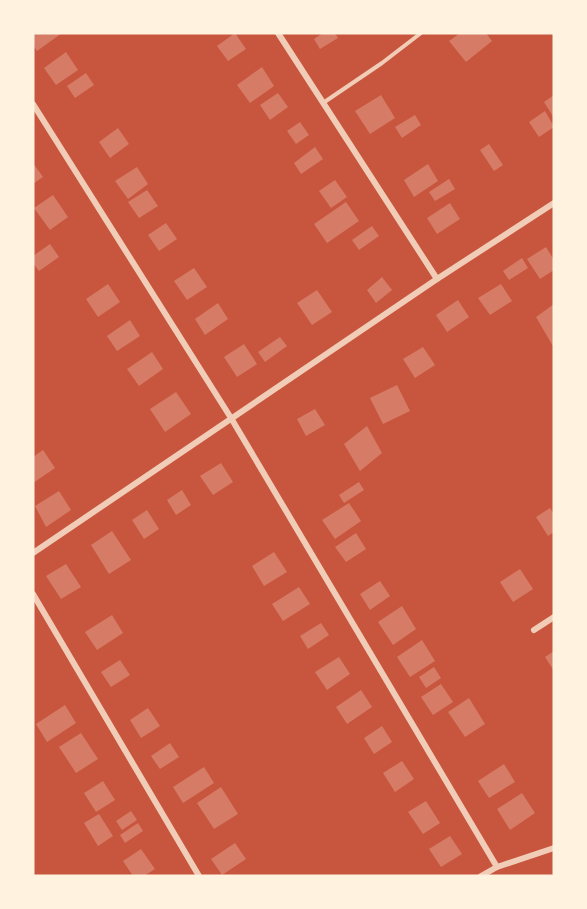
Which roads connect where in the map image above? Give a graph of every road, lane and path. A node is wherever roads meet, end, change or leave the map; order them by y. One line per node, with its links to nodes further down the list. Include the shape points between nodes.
1 (278, 33): 3 (street)
2 (421, 33): 3 (lane)
3 (323, 103): 6 (street)
4 (33, 104): 7 (street)
5 (554, 203): 6 (street)
6 (436, 279): 7 (street)
7 (231, 418): 8 (street); 13 (street)
8 (33, 553)
9 (33, 594): 14 (street)
10 (554, 617): 11 (street)
11 (534, 630)
12 (554, 848): 13 (street)
13 (497, 867): 15 (street)
14 (199, 876)
15 (481, 876)

